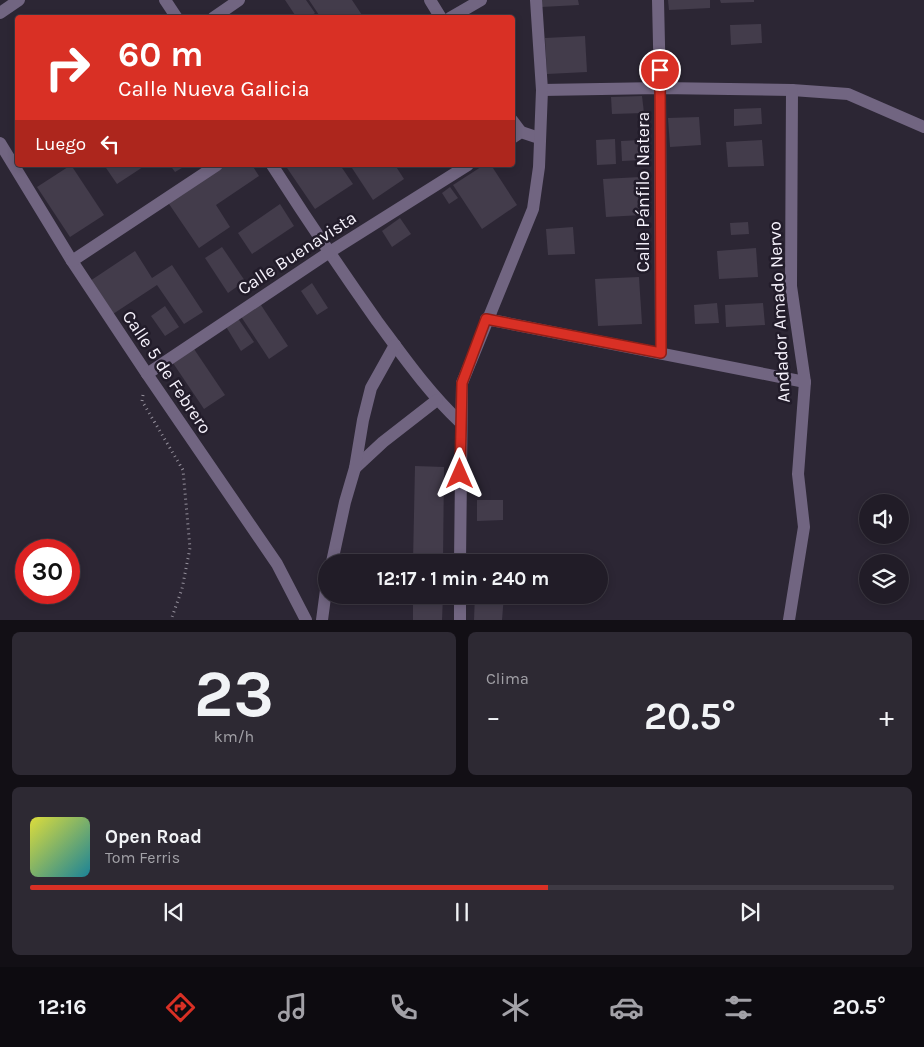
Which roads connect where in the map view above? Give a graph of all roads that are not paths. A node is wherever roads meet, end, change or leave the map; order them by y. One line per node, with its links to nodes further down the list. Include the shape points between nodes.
1 (19, 0): 8 (street)
2 (165, 0): 9 (street)
3 (239, 0): 10 (street)
4 (430, 0): 11 (street)
5 (481, 0): 12 (street)
6 (536, 0): 14 (street)
7 (658, 0): 13 (street, Calle Pánfilo Natera)
8 (0, 13)
9 (175, 15)
10 (217, 15)
11 (439, 15)
12 (455, 15)
13 (660, 88): 14 (street); 15 (street); 29 (street, Calle Pánfilo Natera)
14 (542, 90): 18 (street)
15 (792, 90): 16 (street, via 848,94); 31 (street, Andador Amado Nervo, via 791,286)
16 (924, 127)
17 (517, 135): 18 (street)
18 (539, 138): 27 (street, via 533,209)
19 (0, 143): 20 (street, Calle 5 de Febrero)
20 (13, 153)
21 (21, 167): 26 (street, Calle 5 de Febrero)
22 (214, 167): 26 (street)
23 (273, 167): 25 (street)
24 (465, 167): 25 (street, Calle Buenavista)
25 (328, 253): 28 (street); 30 (street, Calle Buenavista)
26 (72, 261): 30 (street, Calle 5 de Febrero)
27 (486, 319): 29 (street); 33 (street, via 462,383)
28 (395, 345): 32 (street); 34 (street, via 371,388)
29 (661, 353): 31 (street)
30 (146, 374): 39 (street, Calle 5 de Febrero, via 277,564)
31 (805, 382): 42 (street, Andador Amado Nervo, via 798,474 804,527)
32 (437, 400): 33 (street); 34 (street)
33 (460, 422): 36 (street)
34 (355, 468): 35 (street)
35 (334, 554)
36 (460, 554)
37 (324, 604): 40 (street)
38 (460, 604): 41 (street)
39 (306, 620)
40 (322, 620)
41 (460, 620)
42 (789, 620)

